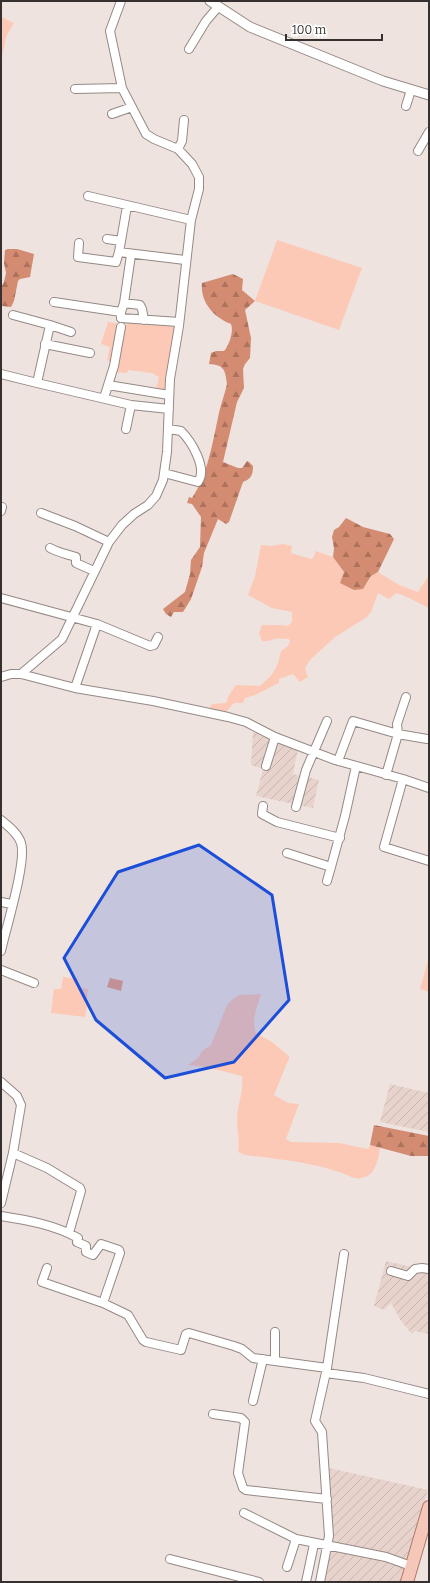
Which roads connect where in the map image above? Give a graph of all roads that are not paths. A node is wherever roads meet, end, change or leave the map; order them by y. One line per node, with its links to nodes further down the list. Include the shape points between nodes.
1 (120, 1): 4 (street, via 110,31)
2 (214, 4): 3 (street); 6 (street, via 250,27 383,81)
3 (190, 49)
4 (122, 88): 5 (street); 9 (street)
5 (75, 89)
6 (412, 90): 7 (street); 8 (street)
7 (429, 95)
8 (406, 106)
9 (132, 107): 10 (street); 13 (street, via 149,136)
10 (112, 114)
11 (184, 120): 13 (street, via 182,141)
12 (429, 132): 14 (street)
13 (178, 149): 17 (street, via 199,176 199,189)
14 (418, 151)
15 (88, 196): 16 (street)
16 (127, 206): 17 (street); 19 (street)
17 (191, 220): 23 (street)
18 (107, 239): 19 (street)
19 (121, 241): 21 (street)
20 (79, 243): 21 (street, via 78,257 116,262)
21 (119, 252): 22 (street)
22 (131, 255): 23 (street); 25 (street)
23 (185, 260): 29 (street)
24 (54, 302): 26 (street)
25 (124, 304): 26 (street); 28 (street, via 140,305)
26 (121, 312): 28 (street, via 121,318)
27 (13, 315): 30 (street)
28 (144, 320): 29 (street)
29 (179, 322): 38 (street)
30 (50, 325): 32 (street); 33 (street)
31 (122, 327): 37 (street)
32 (71, 332)
33 (45, 344): 34 (street); 36 (street)
34 (90, 353)
35 (1, 374): 36 (street)
36 (37, 383): 39 (street)
37 (108, 385): 38 (street); 39 (street)
38 (168, 395): 41 (street)
39 (104, 398): 40 (street)
40 (132, 405): 41 (street); 43 (street)
41 (168, 409): 42 (street)
42 (169, 429): 44 (street); 44 (street, via 180,431 186,437 198,456 201,475 198,482)
43 (126, 430)
44 (164, 473): 46 (street, via 154,500 134,514)
45 (41, 513): 46 (street)
46 (108, 542): 48 (street)
47 (50, 548): 48 (street, via 76,557 76,563)
48 (94, 571): 50 (street)
49 (1, 598): 50 (street)
50 (72, 616): 51 (street); 53 (street, via 56,646)
51 (97, 624): 52 (street, via 150,646 154,645); 55 (street)
52 (158, 637)
53 (21, 674): 54 (street); 55 (street)
54 (1, 677)
55 (75, 688): 59 (street, via 237,719)
56 (406, 697): 58 (street, via 397,724)
57 (327, 721): 61 (street)
58 (398, 734): 60 (street); 62 (street, via 353,721); 65 (street)
59 (275, 737): 61 (street); 63 (street)
60 (427, 739)
61 (314, 751): 62 (street); 69 (street)
62 (338, 761): 64 (street)
63 (266, 766)
64 (356, 766): 65 (street); 71 (street)
65 (386, 775): 66 (street)
66 (403, 779): 67 (street); 73 (street, via 384,847)
67 (429, 788)
68 (263, 806): 71 (street, via 262,814 273,821)
69 (296, 807)
70 (1, 820): 77 (street, via 17,835 23,850)
71 (340, 838): 74 (street)
72 (288, 852): 74 (street)
73 (429, 861)
74 (331, 867): 75 (street)
75 (328, 881)
76 (1, 902): 77 (street)
77 (12, 904): 78 (street)
78 (1, 951)
79 (1, 970): 80 (street)
80 (34, 983)
81 (1, 1082): 82 (street, via 17,1096 21,1105)
82 (13, 1153): 83 (street); 85 (street, via 47,1168 80,1188)
83 (1, 1203)
84 (1, 1216): 85 (street)
85 (69, 1233): 90 (street, via 78,1238 77,1242 86,1246 86,1252 93,1255 101,1244 120,1251)
86 (344, 1254): 94 (street)
87 (47, 1268): 90 (street, via 42,1282)
88 (429, 1269): 89 (street, via 415,1269 408,1276)
89 (391, 1271)
90 (103, 1303): 92 (street, via 128,1315 143,1340 150,1344 181,1350 186,1334 189,1333 234,1346 253,1358)
91 (274, 1332): 93 (street)
92 (263, 1359): 93 (street); 96 (street)
93 (275, 1361): 94 (street)
94 (326, 1371): 95 (street); 98 (street, via 315,1421 322,1432)
95 (429, 1394)
96 (253, 1401)
97 (213, 1414): 98 (street, via 241,1418 245,1422 238,1473 243,1488)
98 (327, 1499): 103 (street)
99 (429, 1507): 105 (main road)
100 (244, 1513): 101 (street)
101 (296, 1539): 102 (street); 106 (street)
102 (314, 1544): 103 (street); 108 (street)
103 (327, 1546): 105 (street, via 386,1557); 109 (street)
104 (170, 1559): 107 (street)
105 (411, 1566): 110 (main road)
106 (287, 1567)
107 (259, 1582)
108 (306, 1582)
109 (320, 1582)
110 (407, 1582)

